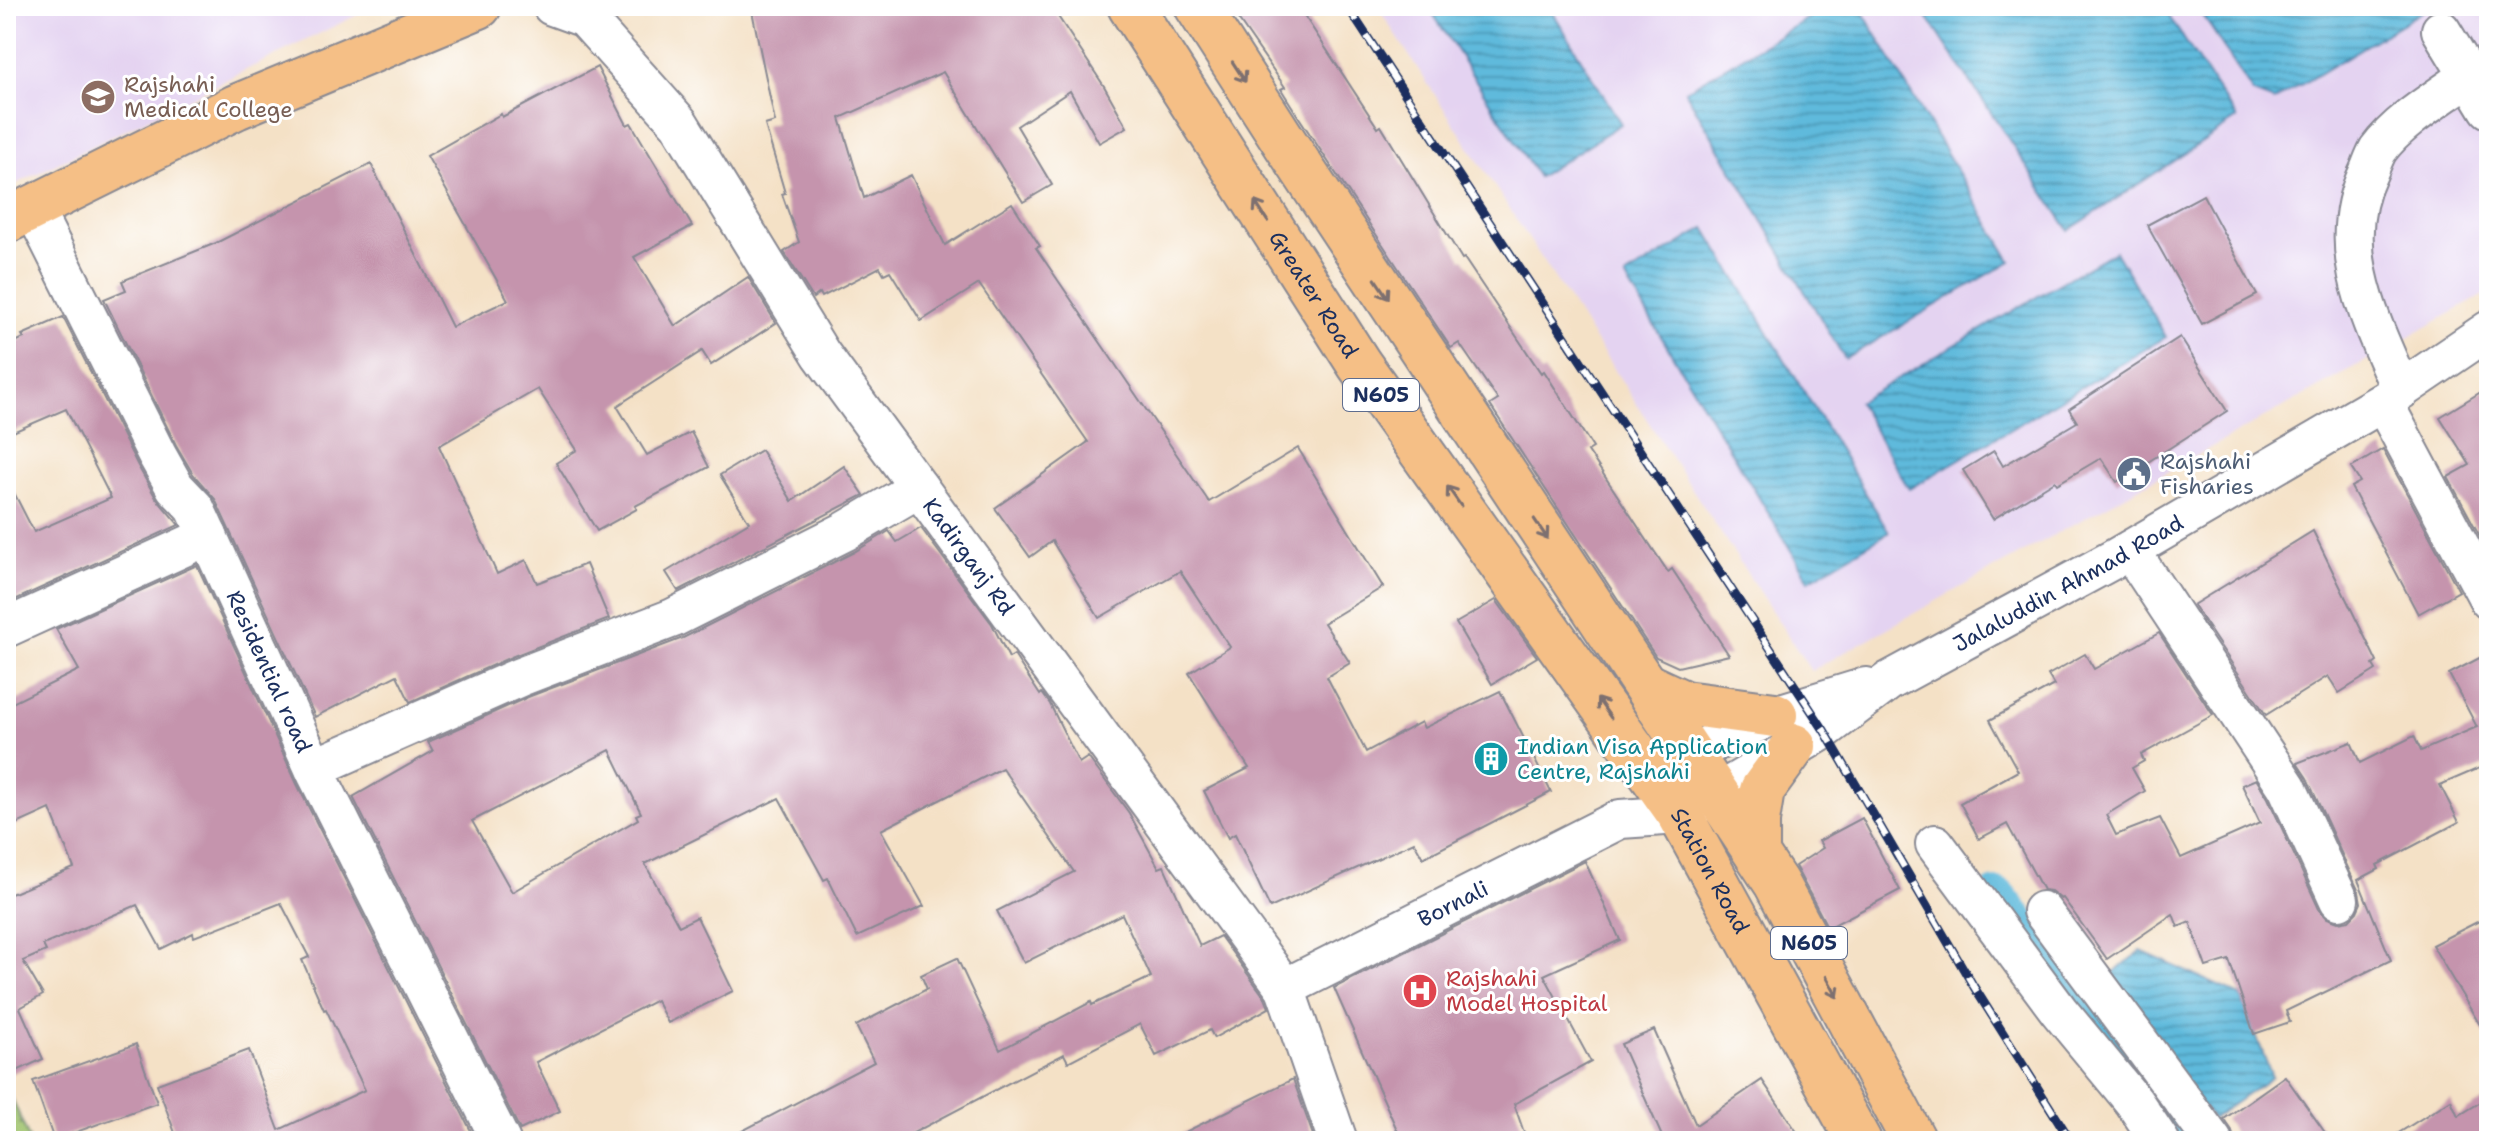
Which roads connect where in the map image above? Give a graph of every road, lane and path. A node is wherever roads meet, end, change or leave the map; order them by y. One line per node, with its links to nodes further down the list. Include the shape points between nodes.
1 (479, 6): 8 (main road, via 236,107)
2 (552, 6): 11 (street, Kadirganj Rd, via 585,18 679,123 821,354)
3 (1130, 6): 20 (main road, Greater Road / N605, one-way to 3, via 1359,364)
4 (1197, 6): 16 (main road, N605, one-way to 16)
5 (2441, 30): 6 (street)
6 (2469, 76): 7 (street); 10 (street, via 2378,150 2357,195 2352,238 2357,277)
7 (2489, 109)
8 (19, 214): 12 (street, Residential road)
9 (2489, 330): 10 (street, Jalaluddin Ahmad Road)
10 (2392, 396): 13 (street, Jalaluddin Ahmad Road); 14 (street)
11 (919, 488): 19 (street, via 673,618 520,677); 28 (street, Kadirganj Rd)
12 (208, 536): 15 (street); 19 (street, Residential road)
13 (2130, 550): 17 (street, Jalaluddin Ahmad Road, via 1889,681); 26 (street, via 2287,787)
14 (2489, 600)
15 (6, 628)
16 (1645, 685): 17 (main road, via 1684,703); 18 (main road, N605)
17 (1785, 731): 18 (street, Jalaluddin Ahmad Road); 21 (street, Jalaluddin Ahmad Road); 25 (main road, via 1762,790)
18 (1690, 753): 20 (street); 21 (main road, Station Road / N605)
19 (314, 768): 30 (street, Residential road)
20 (1650, 771): 22 (main road, Station Road / N605); 23 (street)
21 (1718, 793): 22 (street, Jalaluddin Ahmad Road); 25 (main road, Station Road / N605)
22 (1680, 815): 23 (street, Bornali); 32 (main road, Station Road / N605)
23 (1620, 819): 28 (street, Bornali)
24 (1935, 844): 34 (street)
25 (1757, 854): 33 (main road, Station Road / N605, one-way to 33)
26 (2339, 900)
27 (2042, 911): 29 (street)
28 (1285, 988): 31 (street, Kadirganj Rd)
29 (2206, 1139)
30 (501, 1141)
31 (1338, 1141)
32 (1859, 1141)
33 (1914, 1141)
34 (2160, 1141)

